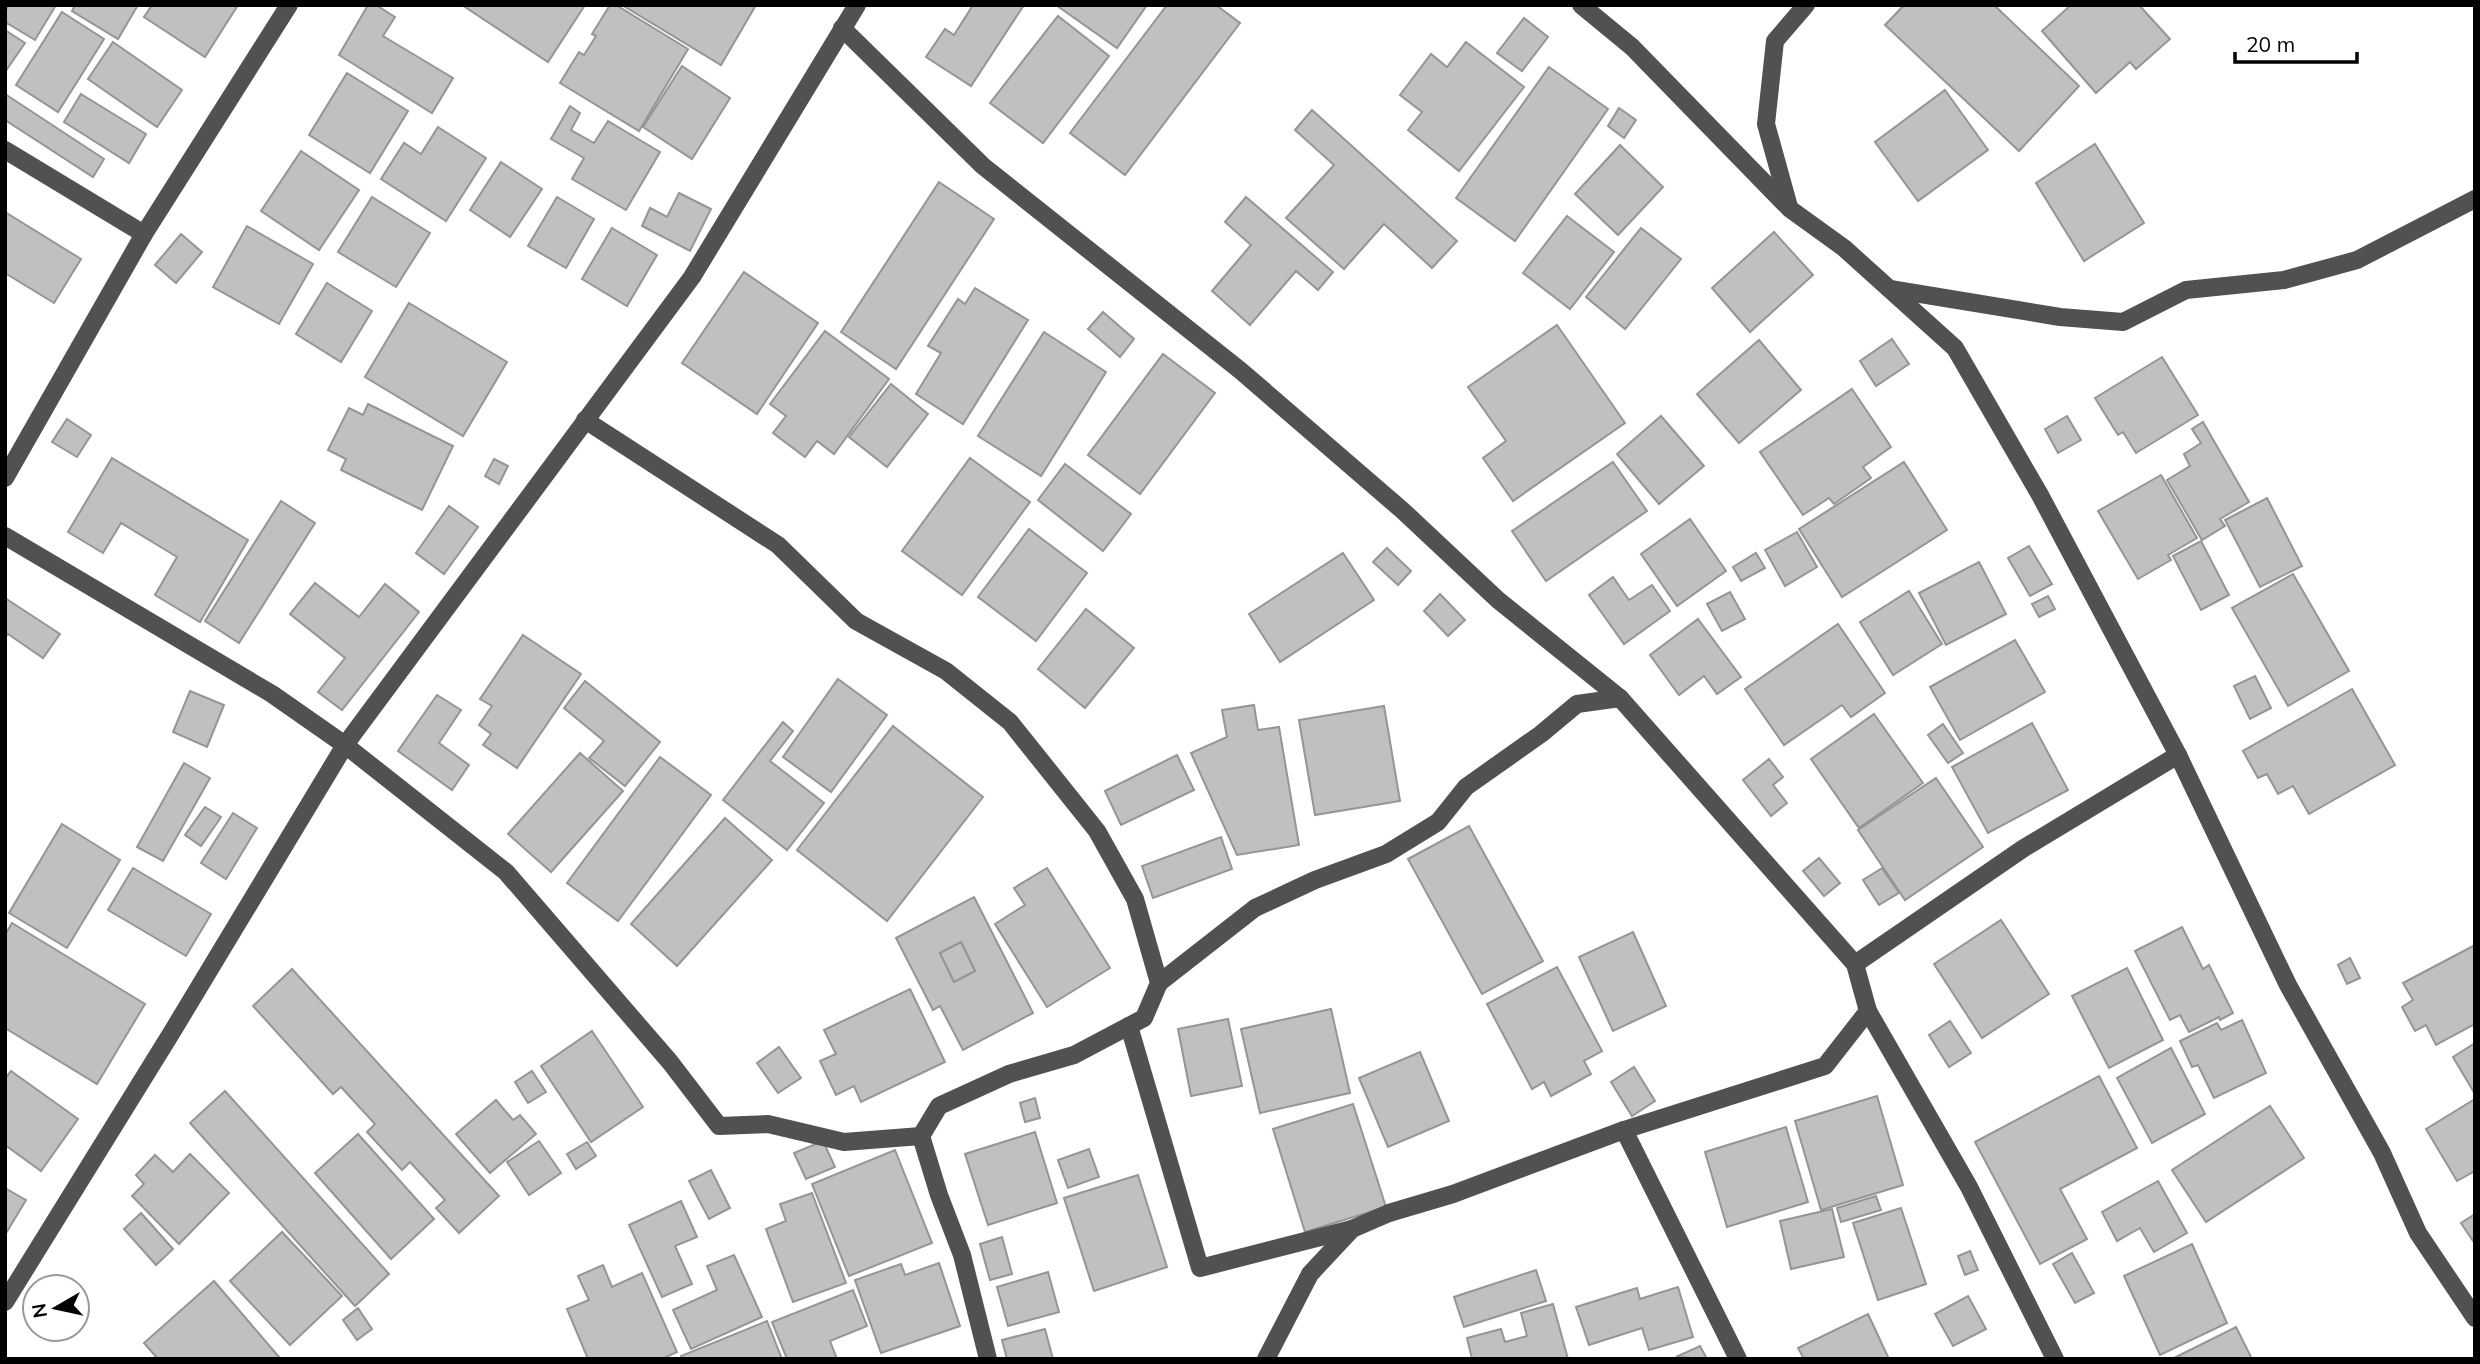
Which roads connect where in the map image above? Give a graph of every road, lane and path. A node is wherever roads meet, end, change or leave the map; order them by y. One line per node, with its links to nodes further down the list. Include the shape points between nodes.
1 (289, 5): 9 (street)
2 (857, 5): 5 (street)
3 (1581, 5): 8 (street, via 1632,47)
4 (1806, 5): 8 (street, via 1775,41 1766,124)
5 (842, 28): 11 (street, via 692,277); 14 (street, via 983,166 1241,371 1498,600)
6 (5, 150): 9 (street)
7 (2475, 199): 10 (street, via 2357,260 2284,280 2186,290 2123,322 2060,317)
8 (1790, 209): 10 (street)
9 (144, 234): 12 (street)
10 (1890, 289): 16 (street, via 1955,348 2040,495)
11 (584, 421): 15 (street); 18 (street, via 778,545 856,621 946,671 1010,722 1097,831 1135,899)
12 (5, 478)
13 (5, 536): 15 (street, via 272,694)
14 (1620, 698): 17 (street); 18 (street, via 1577,705 1466,786 1438,822 1386,854 1255,908)
15 (345, 745): 22 (street, via 506,872 670,1062 719,1126 768,1124 844,1142); 24 (street)
16 (2178, 755): 17 (street, via 2024,848); 25 (street, via 2288,985 2382,1153 2418,1233)
17 (1854, 964): 19 (street)
18 (1159, 983): 20 (street, via 1144,1018)
19 (1868, 1011): 21 (street, via 1825,1066); 29 (street, via 1969,1187)
20 (1129, 1026): 22 (street, via 1074,1055 1009,1074 939,1106); 23 (street, via 1200,1268)
21 (1624, 1130): 23 (street); 28 (street)
22 (921, 1136): 26 (street, via 962,1255)
23 (1352, 1229): 27 (street, via 1310,1274)
24 (5, 1302)
25 (2475, 1318)
26 (988, 1359)
27 (1266, 1359)
28 (1738, 1359)
29 (2055, 1359)

